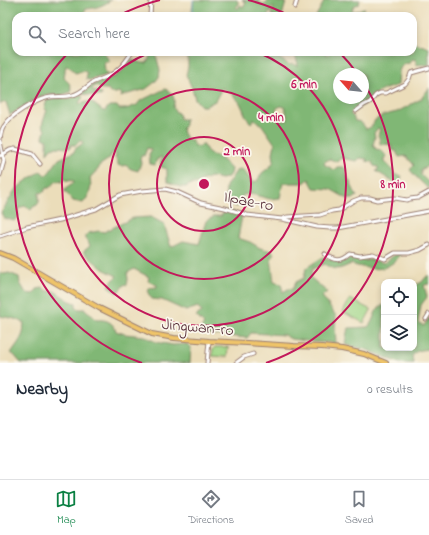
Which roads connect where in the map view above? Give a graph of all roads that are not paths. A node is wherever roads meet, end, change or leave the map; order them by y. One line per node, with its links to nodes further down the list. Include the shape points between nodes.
1 (150, 0): 4 (street)
2 (297, 0): 3 (street)
3 (295, 7)
4 (150, 12)
5 (129, 56): 8 (street, via 117,71 93,82 79,93 45,98 31,104 9,119 1,131)
6 (429, 68): 7 (street, via 411,73 405,84 386,93 380,92)
7 (356, 111)
8 (0, 140): 9 (street)
9 (2, 155): 10 (street, via 15,149 32,154); 11 (street, via 4,161)
10 (40, 164)
11 (0, 175)
12 (429, 192): 14 (street, via 407,200 360,198 339,210)
13 (429, 211): 14 (street, Ilpae-ro, via 338,228 317,227)
14 (282, 219): 15 (street, Ilpae-ro, via 247,215 201,203 165,189 120,195 96,208)
15 (0, 236)
16 (429, 245): 18 (street, via 409,253 395,253 385,259 373,254 350,254 339,260)
17 (0, 253): 21 (main road, Jingwan-ro, via 152,334)
18 (326, 254)
19 (429, 314): 20 (street)
20 (426, 319)
21 (209, 341): 23 (street); 25 (main road, Jingwan-ro, via 342,349)
22 (253, 354): 24 (street)
23 (207, 363)
24 (236, 363)
25 (386, 363)

